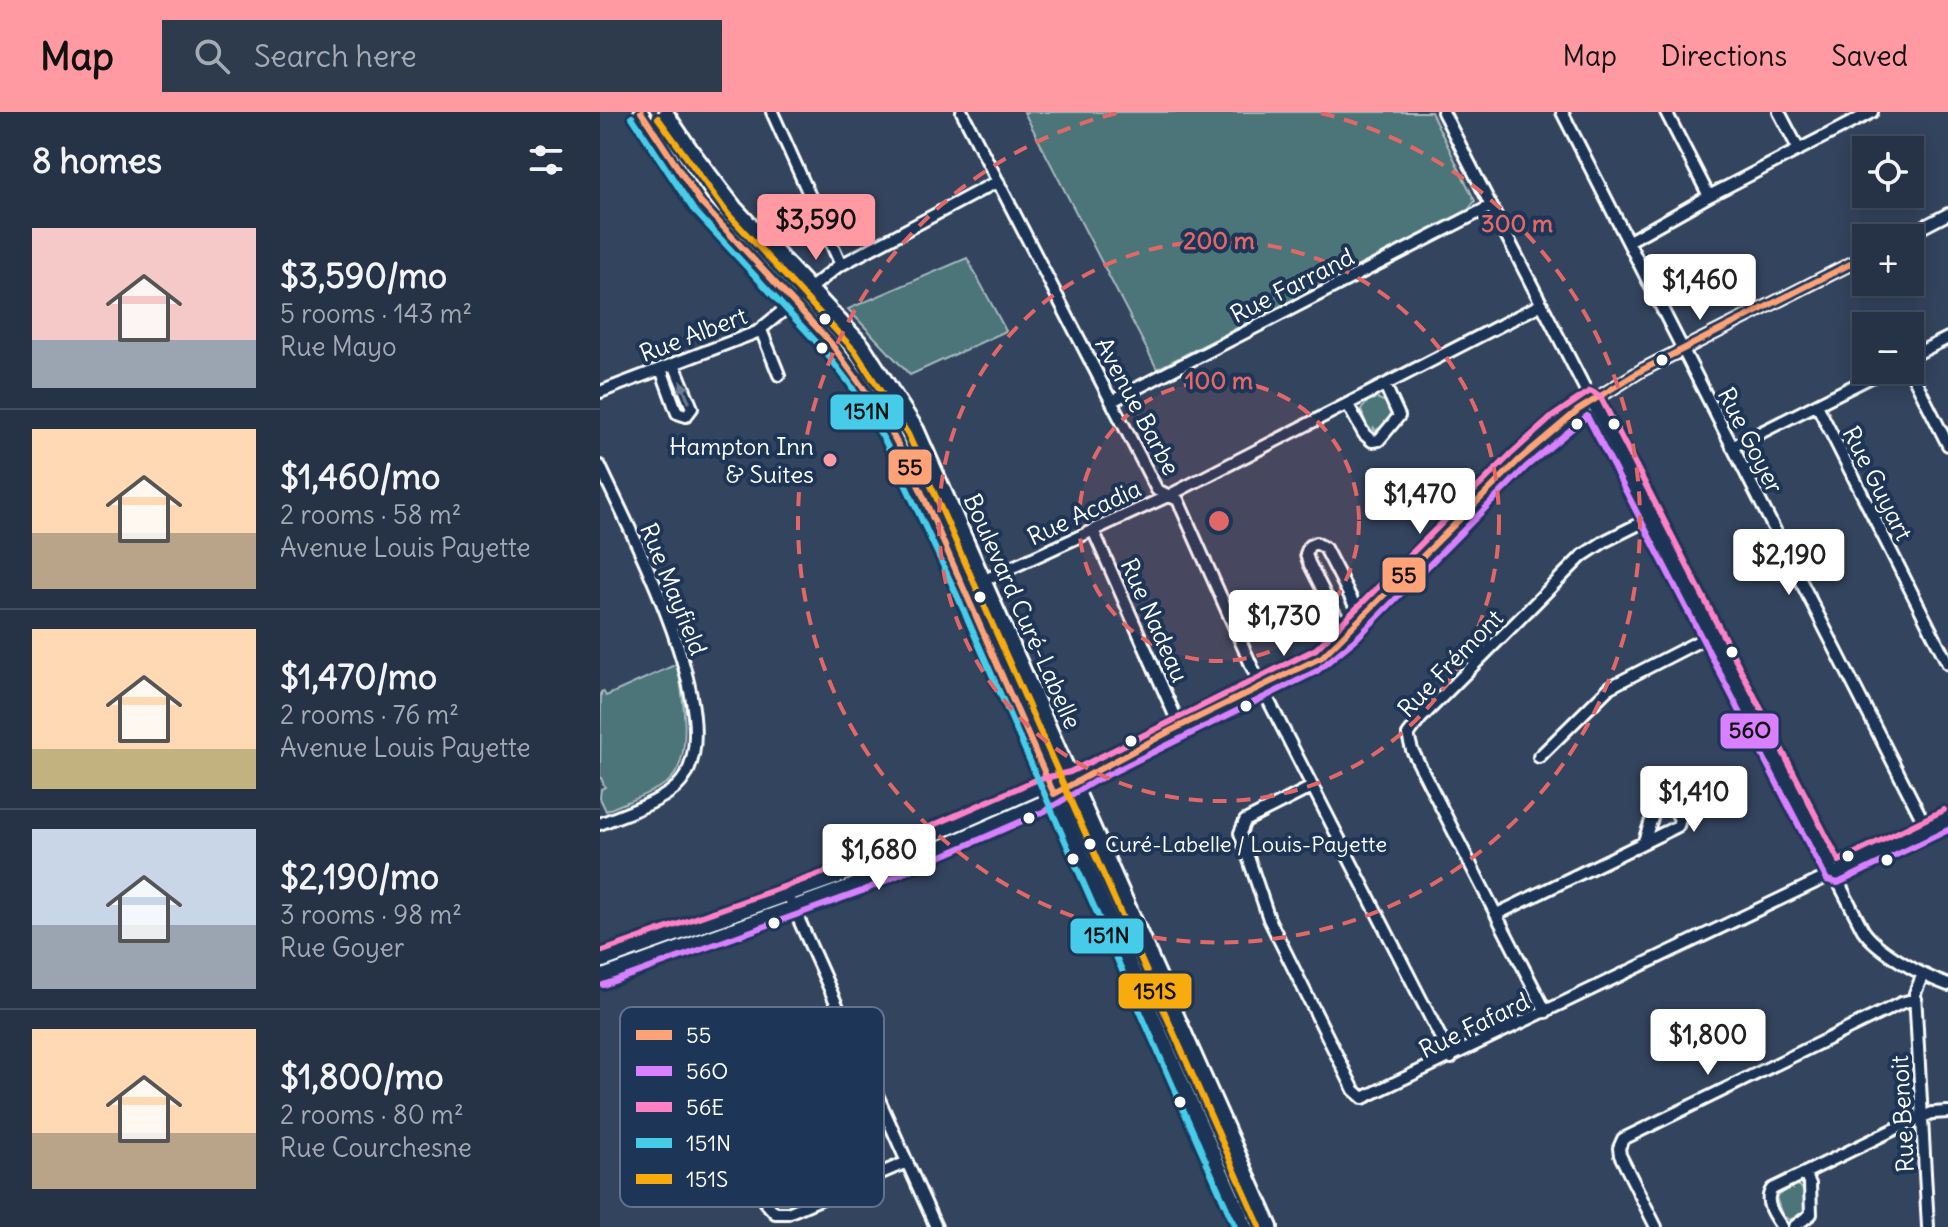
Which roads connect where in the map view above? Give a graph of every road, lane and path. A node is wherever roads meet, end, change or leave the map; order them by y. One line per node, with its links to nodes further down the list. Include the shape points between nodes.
1 (641, 112): 20 (main road, Boulevard Curé-Labelle, via 701,203)
2 (666, 112): 19 (main road, Boulevard Curé-Labelle, via 722,192)
3 (772, 112): 18 (street)
4 (962, 112): 11 (street, Avenue Barbe)
5 (1443, 112): 13 (street)
6 (1562, 112): 16 (street, Rue Goyer)
7 (1666, 112): 12 (street)
8 (1779, 112): 10 (street)
9 (1872, 112): 10 (street)
10 (1799, 150): 12 (street)
11 (998, 181): 18 (street, Rue Albert); 33 (street, Avenue Barbe)
12 (1709, 196): 16 (street)
13 (1491, 206): 21 (street); 33 (street, Rue Farrand)
14 (1948, 214): 15 (street)
15 (1924, 227)
16 (1629, 241): 24 (street, Rue Goyer)
17 (1852, 263): 24 (street)
18 (841, 265): 19 (street, Rue Albert)
19 (812, 288): 20 (street, Rue Albert); 43 (main road, Boulevard Curé-Labelle, via 863,345 906,411)
20 (794, 303): 22 (street, Rue Albert); 44 (main road, Boulevard Curé-Labelle, via 849,366 888,425)
21 (1542, 304): 31 (street, Rue Acadia); 34 (street)
22 (761, 330): 26 (street, Rue Albert); 28 (street)
23 (1948, 338): 25 (street)
24 (1682, 349): 34 (street); 38 (street, Rue Goyer)
25 (1924, 350)
26 (674, 364): 27 (street, Rue Albert); 27 (street, one-way to 26, via 677,413 686,416 692,408)
27 (661, 369): 32 (street, Rue Albert)
28 (779, 375)
29 (1858, 384): 36 (street)
30 (1917, 384): 37 (street)
31 (1385, 385): 35 (street, Rue Acadia); 35 (street, via 1399,416 1379,440 1364,434)
32 (600, 392)
33 (1112, 401): 40 (street, Avenue Barbe, via 1157,490)
34 (1591, 401): 41 (street); 45 (street, via 1515,463)
35 (1348, 405): 40 (street, Rue Acadia)
36 (1817, 405): 38 (street); 48 (street, Rue Guyart)
37 (1948, 445)
38 (1732, 447): 57 (street, Rue Goyer)
39 (600, 466): 56 (street, Rue Mayfield, via 679,642 694,722 691,764 679,785)
40 (1168, 496): 42 (street, Rue Acadia); 49 (street, Avenue Barbe, via 1181,506)
41 (1651, 518): 47 (street); 61 (street, Rue Frémont, via 1582,556 1409,732 1409,744)
42 (1093, 530): 43 (street, Rue Acadia); 50 (street, Rue Nadeau)
43 (985, 579): 44 (street, Rue Acadia); 52 (main road, Boulevard Curé-Labelle)
44 (965, 589): 54 (main road, Boulevard Curé-Labelle)
45 (1364, 617): 46 (street); 46 (street, via 1325,548 1309,546 1309,563)
46 (1349, 632): 49 (street, via 1322,657)
47 (1711, 635): 51 (street, via 1610,687); 59 (street)
48 (1948, 664)
49 (1263, 688): 50 (street); 53 (street, Avenue Barbe)
50 (1180, 727): 52 (street)
51 (1539, 757)
52 (1074, 781): 54 (street); 71 (main road, Boulevard Curé-Labelle)
53 (1312, 787): 69 (street, Avenue Barbe); 69 (street, Rue Fafard, via 1247,819 1240,833 1269,919 1354,1090 1367,1098)
54 (1053, 790): 60 (street, via 1040,789); 70 (main road, Boulevard Curé-Labelle)
55 (1948, 819): 57 (street, Rue Fafard)
56 (600, 824)
57 (1927, 829): 59 (street, Rue Fafard)
58 (1644, 841): 58 (street, via 1680,823 1664,791 1652,796); 61 (street)
59 (1835, 874): 63 (street, via 1867,935); 68 (street, Rue Fafard)
60 (791, 902): 62 (street); 64 (street); 67 (street)
61 (1497, 914): 68 (street, Rue Frémont)
62 (600, 963)
63 (1923, 974): 65 (street); 66 (street, Rue Benoit)
64 (600, 976)
65 (1948, 985)
66 (1916, 999): 74 (street, Rue Benoit); 83 (street, via 1623,1139 1620,1155)
67 (838, 1007)
68 (1546, 1012): 69 (street, Rue Fafard)
69 (1451, 1058)
70 (1176, 1068): 71 (main road); 81 (main road, Boulevard Curé-Labelle)
71 (1204, 1075): 82 (main road, Boulevard Curé-Labelle)
72 (884, 1110): 75 (street)
73 (1948, 1112): 74 (street)
74 (1922, 1117): 77 (street); 86 (street, Rue Benoit)
75 (907, 1162): 76 (street); 80 (street)
76 (884, 1172)
77 (1805, 1174): 84 (street, via 1769,1193 1768,1202); 85 (street, via 1811,1214)
78 (770, 1207): 79 (street, via 775,1213)
79 (802, 1207)
80 (936, 1227)
81 (1246, 1227)
82 (1271, 1227)
83 (1656, 1227)
84 (1782, 1227)
85 (1794, 1227)
86 (1928, 1227)

